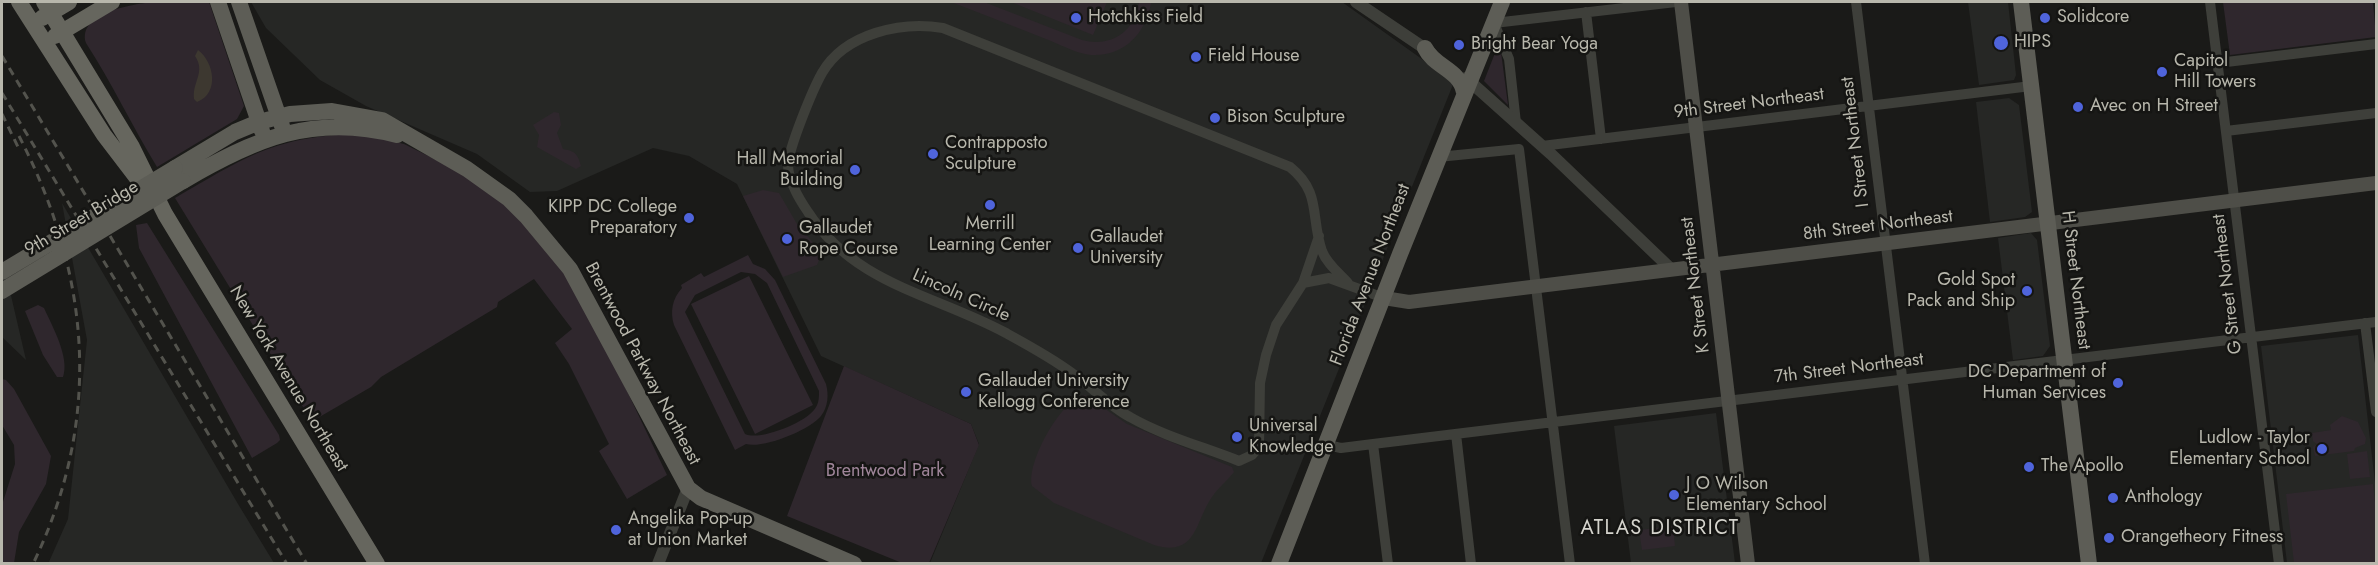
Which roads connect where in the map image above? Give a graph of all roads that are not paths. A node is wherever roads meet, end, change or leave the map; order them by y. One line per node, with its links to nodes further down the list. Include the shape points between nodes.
1 (19, 2): 15 (highway, New York Avenue Northeast)
2 (69, 2): 12 (highway)
3 (112, 2): 16 (highway)
4 (218, 2): 25 (main road)
5 (239, 2): 27 (main road)
6 (1356, 2): 19 (street)
7 (1502, 2): 14 (main road, Florida Avenue Northeast)
8 (1678, 2): 13 (street); 28 (main road, K Street Northeast)
9 (1856, 2): 23 (street, I Street Northeast)
10 (2021, 2): 21 (main road, H Street Northeast)
11 (2210, 2): 20 (street, G Street Northeast)
12 (48, 7): 15 (highway); 16 (highway, New York Avenue Northeast)
13 (1586, 12): 14 (street); 31 (street)
14 (1494, 22): 22 (main road, Florida Avenue Northeast); 26 (street, via 1509,59)
15 (32, 24): 17 (highway, New York Avenue Northeast)
16 (62, 31): 17 (highway); 37 (highway, New York Avenue Northeast, via 132,147)
17 (44, 43): 37 (highway, New York Avenue Northeast, via 117,154)
18 (2376, 44): 20 (street)
19 (1425, 48): 22 (main road)
20 (2218, 63): 29 (street, G Street Northeast)
21 (2031, 86): 23 (street, 9th Street Northeast); 38 (main road, H Street Northeast)
22 (1467, 87): 26 (street); 33 (main road, Florida Avenue Northeast)
23 (1869, 106): 28 (street, 9th Street Northeast); 40 (street, I Street Northeast)
24 (2376, 113): 29 (street)
25 (259, 122): 27 (main road, Brentwood Parkway Northeast); 30 (main road); 34 (main road, Brentwood Parkway Northeast, via 235,132)
26 (1516, 123): 32 (street)
27 (281, 125): 30 (main road, Brentwood Parkway Northeast); 59 (main road, Brentwood Parkway Northeast, via 356,128 424,144 509,199 555,248 591,303)
28 (1695, 127): 31 (street, 9th Street Northeast); 41 (main road, K Street Northeast)
29 (2226, 131): 36 (street, G Street Northeast)
30 (265, 139): 34 (main road, Brentwood Parkway Northeast)
31 (1602, 139): 32 (street, 9th Street Northeast)
32 (1542, 146): 42 (street)
33 (1438, 157): 46 (street, via 1519,149); 48 (main road, Florida Avenue Northeast)
34 (179, 175): 43 (main road, 9th Street Bridge, bridge); 47 (main road, 9th Street Bridge, bridge)
35 (2376, 183): 36 (main road, 8th Street Northeast)
36 (2235, 200): 38 (main road, 8th Street Northeast); 50 (street, G Street Northeast)
37 (165, 214): 60 (highway, New York Avenue Northeast)
38 (2048, 223): 40 (main road, 8th Street Northeast); 51 (main road, H Street Northeast)
39 (1319, 236): 44 (street, Lincoln Circle); 44 (street, Lincoln Circle, via 1311,190 1290,166 953,32 926,25 874,32 832,61 822,72 789,155 790,179 803,205 827,239 847,257 902,288 1004,332 1071,372 1131,418 1239,461 1259,447 1260,383 1266,355 1276,324); 45 (street, Lincoln Circle, via 1331,266)
40 (1885, 243): 41 (main road, 8th Street Northeast); 52 (street, I Street Northeast)
41 (1713, 264): 42 (main road, 8th Street Northeast); 53 (main road, K Street Northeast)
42 (1671, 269): 46 (main road, 8th Street Northeast)
43 (2, 272)
44 (1303, 283): 45 (street, Lincoln Circle, via 1329,278)
45 (1348, 283): 48 (street, Lincoln Circle)
46 (1537, 285): 48 (main road, 8th Street Northeast, via 1409,302); 55 (street)
47 (2, 291)
48 (1384, 298): 58 (main road, Florida Avenue Northeast)
49 (2371, 322): 50 (street, 7th Street Northeast); 54 (street)
50 (2251, 337): 51 (street, 7th Street Northeast); 70 (street, G Street Northeast)
51 (2065, 360): 52 (street, 7th Street Northeast); 69 (main road, H Street Northeast)
52 (1902, 380): 53 (street, 7th Street Northeast); 68 (street, I Street Northeast)
53 (1728, 401): 55 (street, 7th Street Northeast); 67 (main road, K Street Northeast)
54 (2376, 412)
55 (1553, 422): 56 (street, 7th Street Northeast); 66 (street)
56 (1456, 434): 57 (street, 7th Street Northeast); 65 (street)
57 (1373, 444): 58 (street, 7th Street Northeast, via 1341,448); 64 (street)
58 (1326, 445): 63 (main road, Florida Avenue Northeast)
59 (688, 488): 61 (street); 62 (main road, via 701,498)
60 (377, 564)
61 (658, 564)
62 (854, 564)
63 (1280, 564)
64 (1388, 564)
65 (1472, 564)
66 (1570, 564)
67 (1748, 564)
68 (1924, 564)
69 (2089, 564)
70 (2279, 564)

